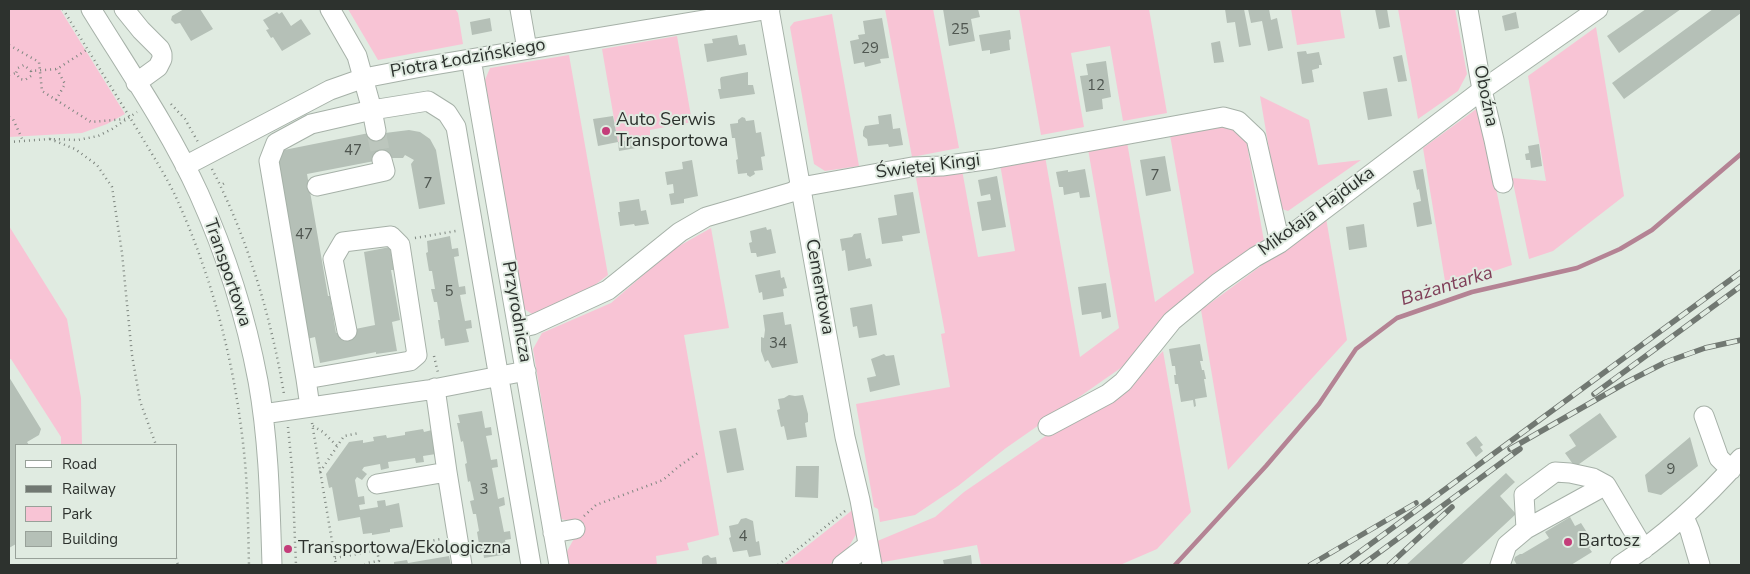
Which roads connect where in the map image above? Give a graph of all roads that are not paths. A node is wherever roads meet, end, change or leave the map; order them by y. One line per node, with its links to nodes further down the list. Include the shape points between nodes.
1 (90, 9): 11 (street, Transportowa)
2 (124, 9): 11 (street, via 162,54 158,67)
3 (330, 9): 10 (street, via 357,56)
4 (520, 9): 8 (street)
5 (769, 9): 8 (street, Piotra Łodzińskiego); 19 (street, Cementowa)
6 (1468, 9): 12 (street, Oboźna)
7 (1598, 9): 12 (street, Mikołaja Hajduka)
8 (527, 49): 9 (street, Piotra Łodzińskiego)
9 (471, 58): 10 (street, Piotra Łodzińskiego); 21 (street, Przyrodnicza)
10 (364, 78): 13 (street); 16 (street, Piotra Łodzińskiego, via 330,90)
11 (136, 83): 16 (street, Transportowa)
12 (1482, 90): 17 (street, Oboźna); 20 (street, Mikołaja Hajduka)
13 (372, 110): 14 (street); 24 (street, via 428,102 447,113 456,127); 25 (street, via 311,124 276,143 268,161)
14 (376, 131)
15 (382, 160): 18 (street, via 385,171)
16 (185, 166): 28 (street, Transportowa, via 229,267 244,320)
17 (1503, 183)
18 (317, 186)
19 (801, 187): 20 (street, Świętej Kingi, via 912,167 992,159 1223,118 1238,121 1256,138); 21 (street, Świętej Kingi, via 706,217 680,232 608,290); 39 (street, Cementowa)
20 (1280, 243): 30 (street, Mikołaja Hajduka, via 1225,278 1172,321 1123,382 1108,394)
21 (519, 328): 23 (street, Przyrodnicza)
22 (347, 331): 25 (street, via 333,259 343,242 390,236 400,244 417,356 410,361)
23 (526, 371): 24 (street); 38 (street, Przyrodnicza)
24 (498, 376): 26 (street); 44 (street)
25 (306, 379): 27 (street)
26 (438, 388): 27 (street); 32 (street)
27 (310, 407): 28 (street)
28 (263, 414): 42 (street, Transportowa)
29 (1704, 416): 31 (street, via 1719,458)
30 (1048, 426)
31 (1736, 464): 35 (street)
32 (447, 472): 33 (street); 43 (street)
33 (377, 484)
34 (1606, 486): 37 (street); 37 (street, via 1593,478 1555,472 1524,495); 41 (street)
35 (1684, 516): 41 (street); 51 (street)
36 (575, 529): 38 (street)
37 (1526, 529): 40 (street)
38 (553, 533): 45 (street, Przyrodnicza)
39 (868, 545): 46 (street); 47 (street, Cementowa)
40 (1507, 545): 48 (street); 49 (street)
41 (1644, 549): 50 (street)
42 (272, 565)
43 (462, 565)
44 (532, 565)
45 (559, 565)
46 (842, 565)
47 (872, 565)
48 (1486, 565)
49 (1500, 565)
50 (1620, 565)
51 (1700, 565)

